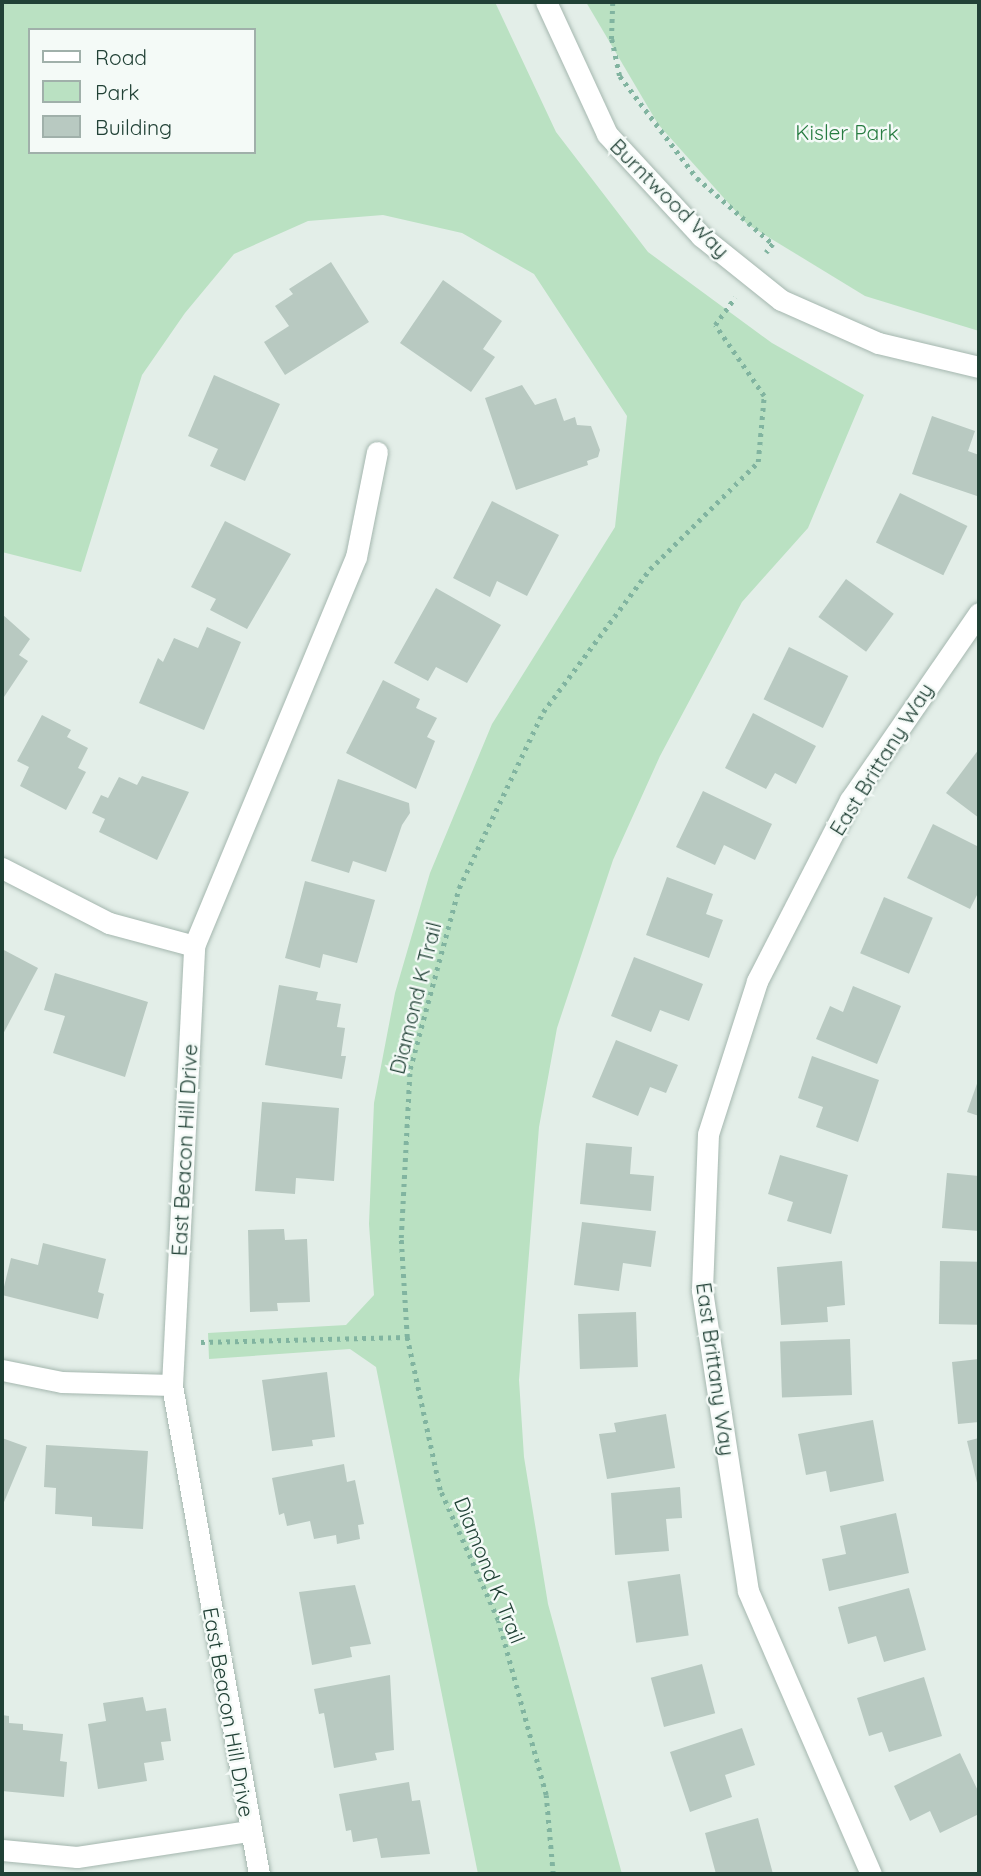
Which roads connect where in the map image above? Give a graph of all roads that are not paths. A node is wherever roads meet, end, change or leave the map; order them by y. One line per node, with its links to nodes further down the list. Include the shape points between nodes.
1 (546, 2): 2 (street, Burntwood Way, via 607,134 701,236 781,300 878,343)
2 (979, 367)
3 (377, 452): 6 (street, East Beacon Hill Drive, via 356,557)
4 (979, 614): 12 (street, East Brittany Way, via 844,812 757,981 708,1134 702,1290 748,1591)
5 (2, 869): 6 (street, via 109,923)
6 (194, 946): 8 (street, East Beacon Hill Drive)
7 (2, 1370): 8 (street, via 62,1382)
8 (172, 1385): 9 (street, East Beacon Hill Drive)
9 (249, 1830): 10 (street, via 77,1857); 11 (street, East Beacon Hill Drive)
10 (2, 1850)
11 (259, 1874)
12 (871, 1874)

